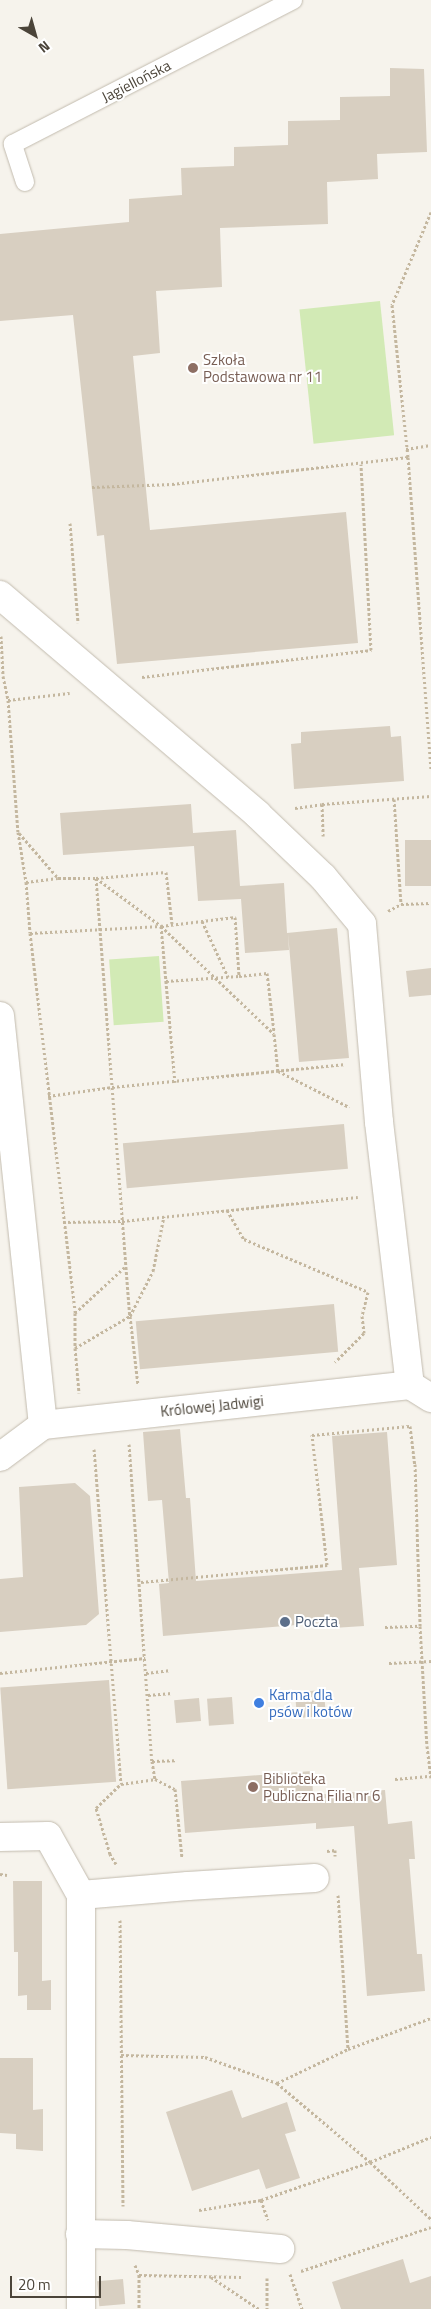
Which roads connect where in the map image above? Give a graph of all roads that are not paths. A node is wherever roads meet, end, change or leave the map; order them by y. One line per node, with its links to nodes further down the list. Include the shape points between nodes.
1 (293, 0): 2 (lane, Jagiellońska, via 13,144)
2 (24, 182)
3 (0, 595): 5 (street, via 257,814 323,877 362,924 387,1194)
4 (0, 1016): 6 (street)
5 (420, 1392): 6 (street, Królowej Jadwigi)
6 (43, 1425): 7 (street, Królowej Jadwigi)
7 (0, 1456)
8 (0, 1837): 10 (street, via 48,1836)
9 (315, 1878): 10 (street)
10 (81, 1895): 11 (street)
11 (80, 2234): 12 (street, via 127,2235); 13 (street)
12 (280, 2249)
13 (81, 2309)

